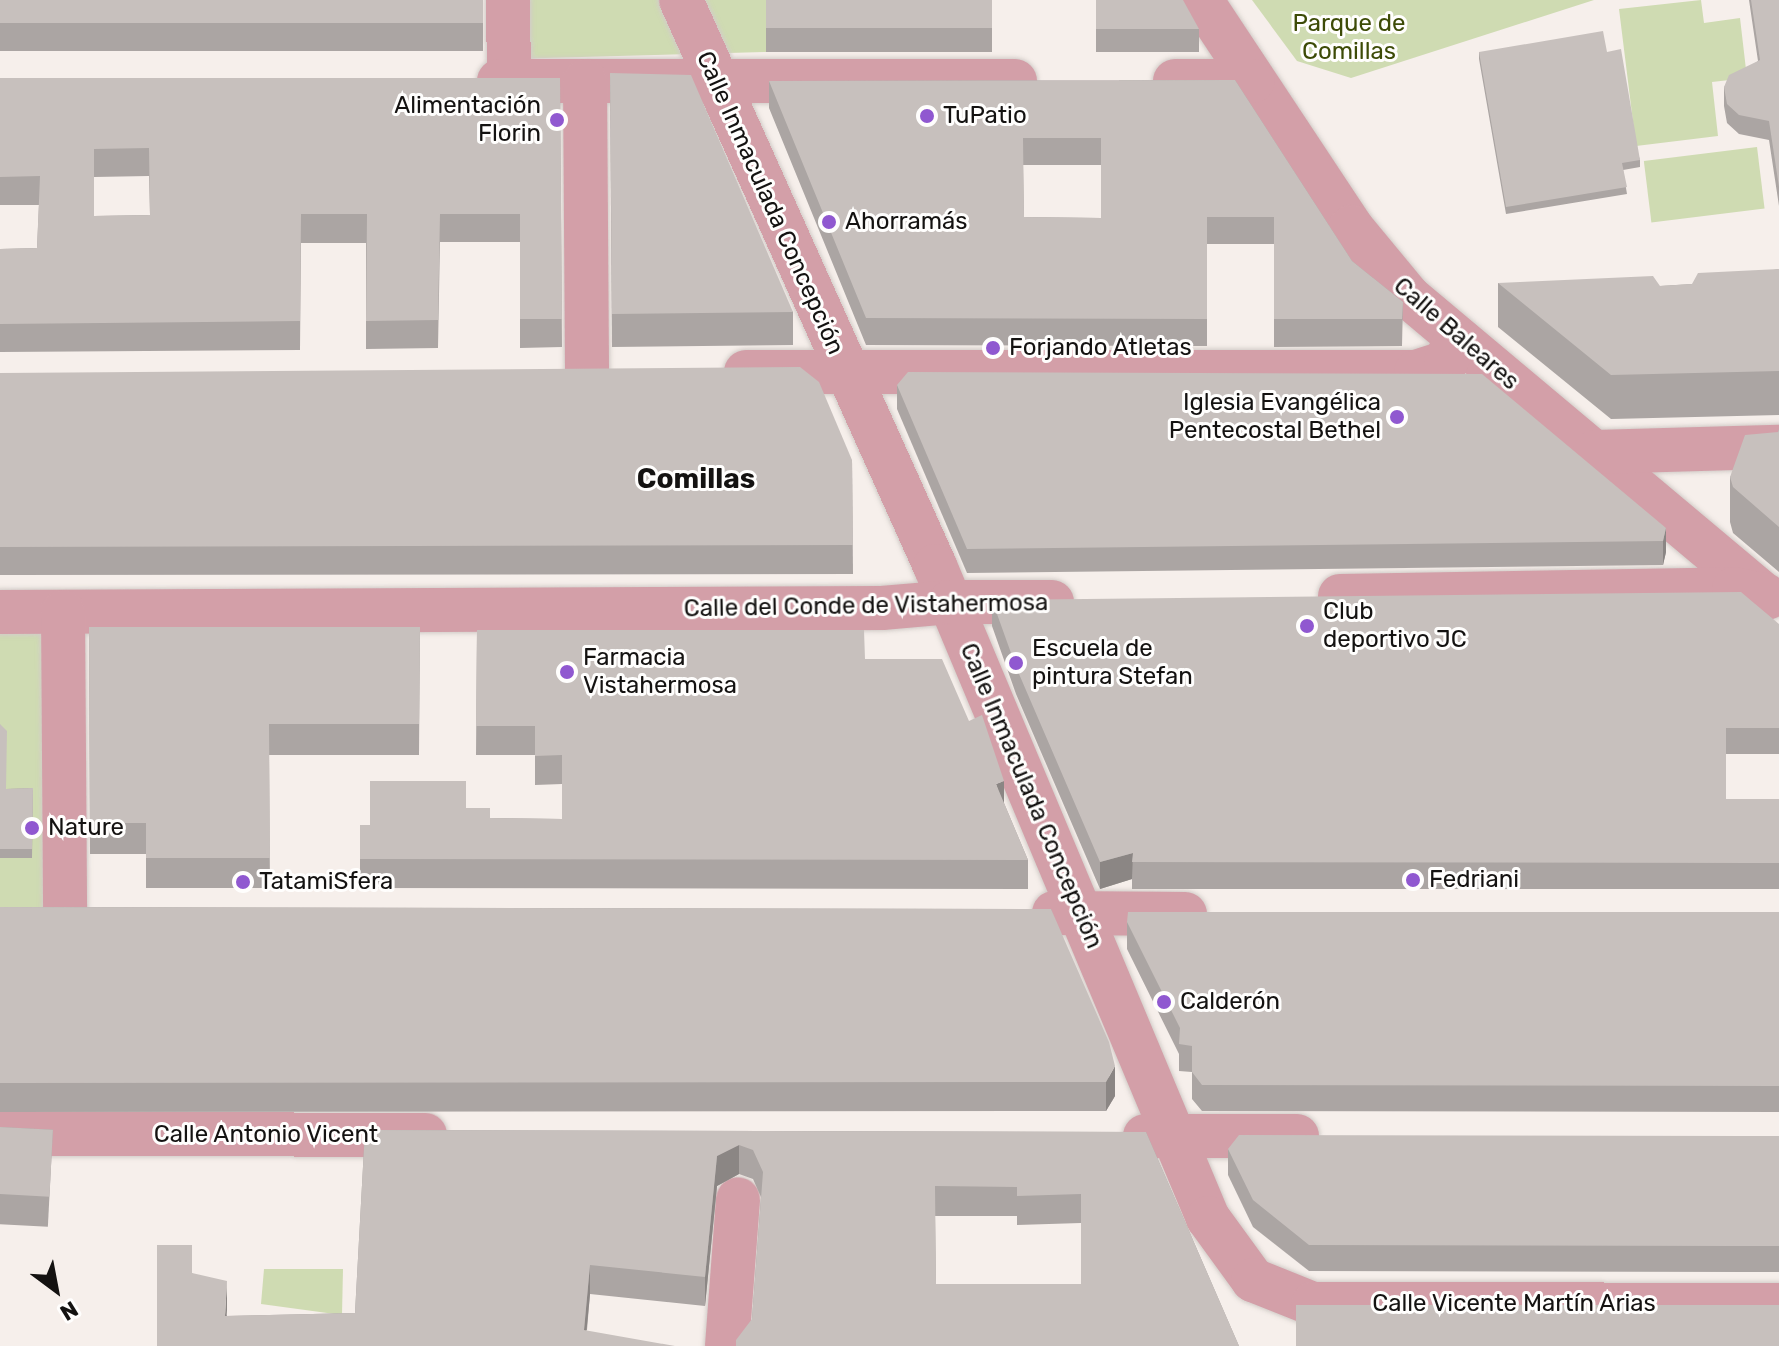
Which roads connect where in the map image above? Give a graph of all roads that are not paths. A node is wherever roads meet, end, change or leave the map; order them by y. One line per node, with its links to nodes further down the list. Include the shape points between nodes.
1 (508, 0): 5 (street)
2 (681, 0): 7 (street, Calle Inmaculada Concepción)
3 (1201, 0): 10 (street, Calle Baleares)
4 (461, 81): 5 (street)
5 (509, 81): 6 (street)
6 (585, 81): 7 (street); 14 (street)
7 (717, 81): 8 (street); 12 (street, Calle Inmaculada Concepción)
8 (1048, 81)
9 (1128, 81): 10 (street)
10 (1253, 81): 11 (street, Calle Baleares, via 1380,265)
11 (1455, 340): 12 (street, via 1446,362 1416,372); 18 (street, Calle Baleares)
12 (843, 370): 16 (street); 22 (street, Calle Inmaculada Concepción)
13 (539, 373): 14 (street)
14 (587, 373): 15 (street)
15 (633, 373)
16 (711, 373)
17 (1779, 447): 18 (street)
18 (1595, 452): 21 (street, Calle Baleares)
19 (1292, 597): 21 (street, via 1734,589)
20 (1087, 601): 22 (street, Calle del Conde de Vistahermosa)
21 (1772, 601)
22 (950, 602): 24 (street, Calle del Conde de Vistahermosa, via 882,608); 25 (street, Calle Inmaculada Concepción)
23 (0, 612): 24 (street, Calle del Conde de Vistahermosa)
24 (63, 612): 27 (street, via 45,913)
25 (1079, 912): 26 (street); 28 (street); 31 (street, Calle Inmaculada Concepción)
26 (1018, 913)
27 (112, 914)
28 (1231, 914)
29 (0, 1134): 30 (street, Calle Antonio Vicent)
30 (464, 1135)
31 (1173, 1135): 32 (street); 33 (street); 35 (street, Calle Inmaculada Concepción, via 1208,1218)
32 (1332, 1136)
33 (1099, 1137)
34 (738, 1199): 37 (street)
35 (1253, 1280): 36 (street, Calle Vicente Martín Arias, via 1313,1304)
36 (1779, 1305)
37 (727, 1346)

